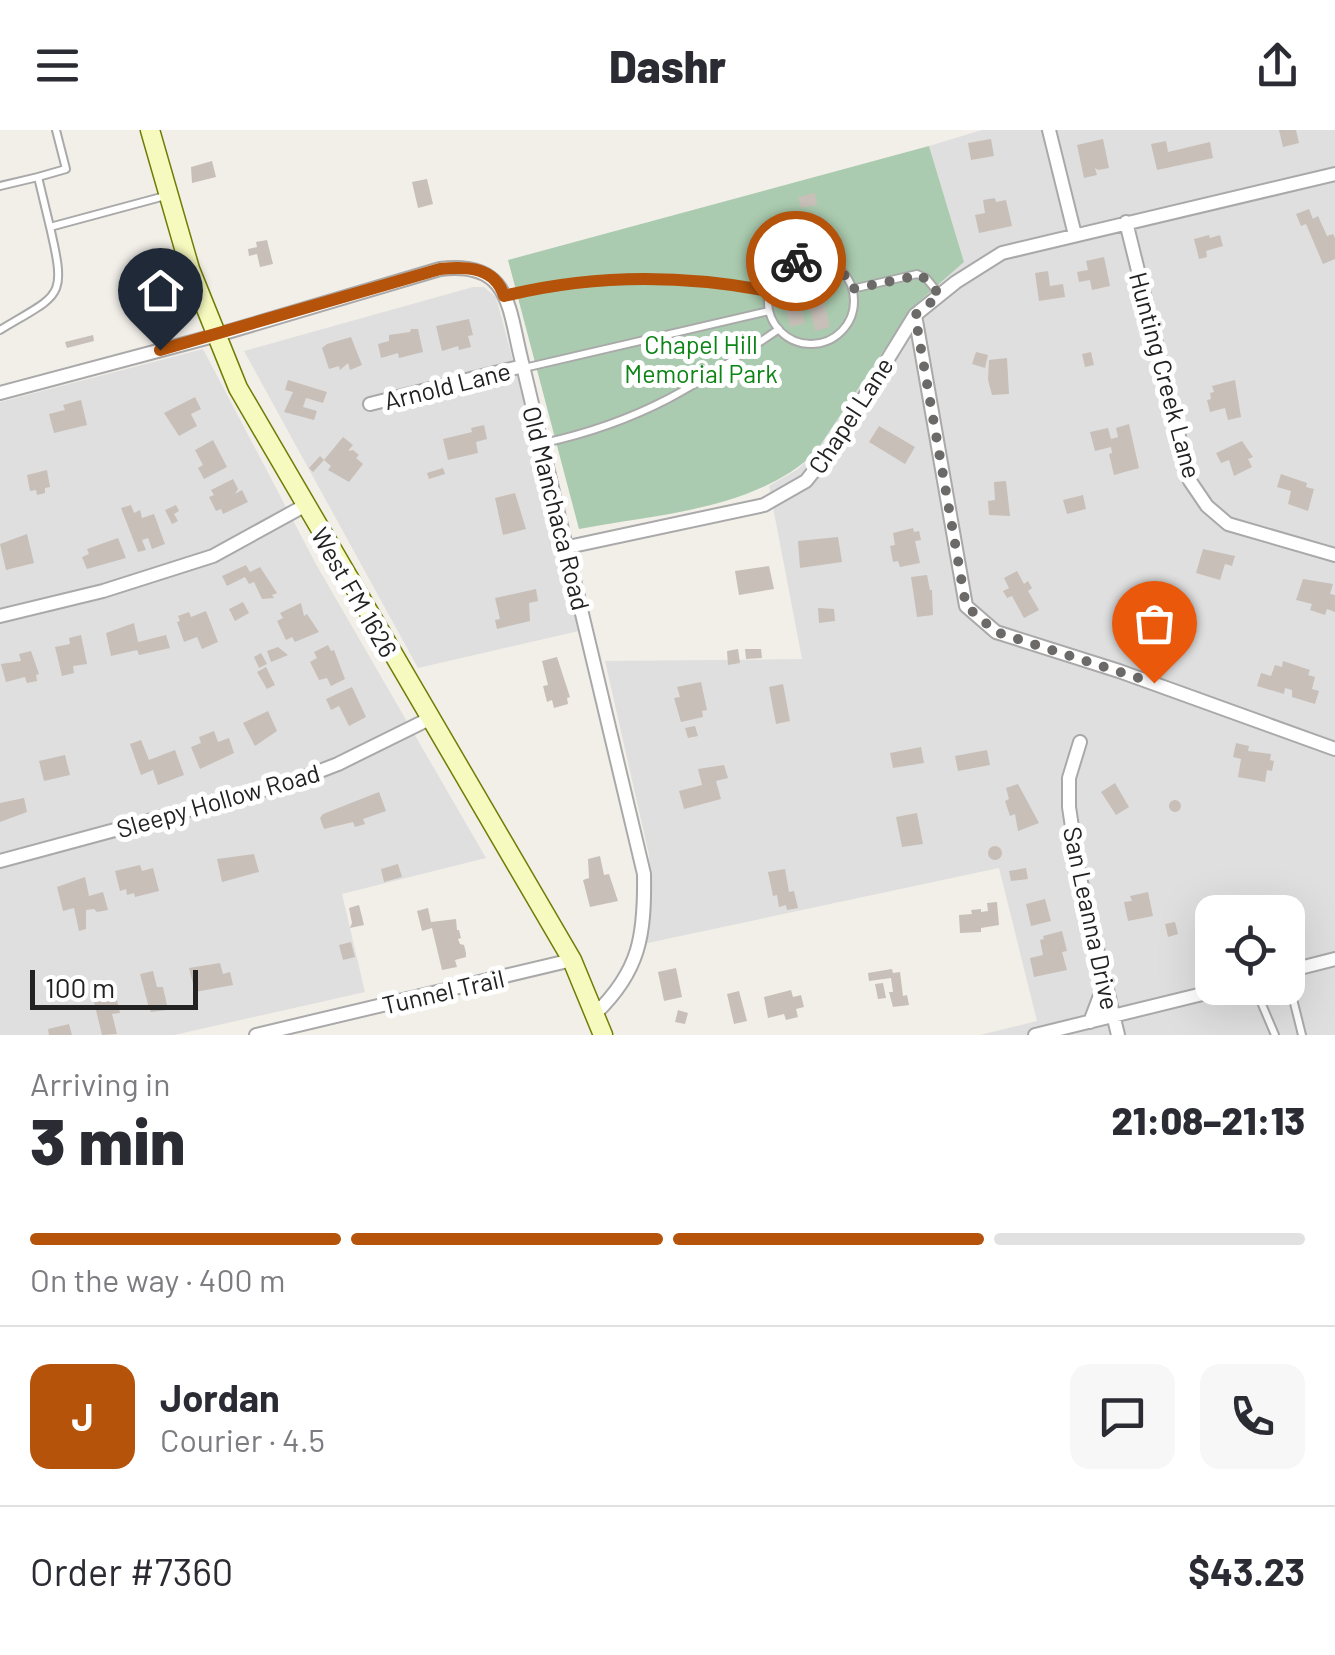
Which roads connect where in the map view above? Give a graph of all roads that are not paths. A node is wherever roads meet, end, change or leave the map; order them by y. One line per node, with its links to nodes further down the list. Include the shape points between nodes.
1 (56, 130): 5 (lane, via 66,169)
2 (150, 130): 7 (main road, West FM 1626)
3 (1049, 130): 10 (street)
4 (1335, 174): 8 (street, Chapel Lane)
5 (38, 177): 6 (lane); 9 (lane)
6 (0, 186)
7 (166, 196): 9 (lane); 19 (main road, West FM 1626)
8 (1126, 222): 10 (street, Chapel Lane); 26 (street, Hunting Creek Lane, via 1190,481 1228,524)
9 (50, 227): 18 (lane, via 61,268 58,286 49,300)
10 (1075, 235): 13 (street, Chapel Lane, via 1002,253)
11 (852, 289): 12 (lane, via 831,262 804,258 779,272); 13 (lane, via 917,274); 17 (lane, via 847,324 825,342 797,342)
12 (769, 291): 14 (lane, via 617,278); 15 (lane)
13 (940, 295): 16 (street, Chapel Lane)
14 (504, 296): 19 (street, via 477,268 440,269); 20 (street, Old Manchaca Road)
15 (769, 312): 17 (lane); 20 (lane)
16 (915, 315): 25 (street, Chapel Lane, via 806,481 764,505); 30 (street, via 966,606 996,632)
17 (779, 329): 23 (lane, via 662,404)
18 (0, 330)
19 (214, 336): 21 (street); 24 (main road, West FM 1626)
20 (523, 367): 22 (street, Arnold Lane); 23 (street, Old Manchaca Road)
21 (0, 393)
22 (370, 404)
23 (542, 443): 25 (street, Old Manchaca Road)
24 (304, 506): 27 (street, via 213,556); 28 (main road, West FM 1626)
25 (568, 548): 39 (street, Old Manchaca Road, via 644,874 644,915 629,974)
26 (1335, 555)
27 (0, 616)
28 (429, 719): 31 (street, Sleepy Hollow Road, via 290,783); 33 (main road, West FM 1626)
29 (1080, 742): 35 (street, San Leanna Drive, via 1068,778 1069,806)
30 (1335, 749)
31 (0, 861)
32 (1335, 959): 34 (street)
33 (572, 960): 39 (main road, West FM 1626); 42 (street, Tunnel Trail)
34 (1305, 967)
35 (1105, 983): 40 (street, San Leanna Drive); 41 (street)
36 (1195, 996): 40 (street)
37 (1262, 1005): 46 (lane)
38 (1294, 1005): 47 (lane)
39 (595, 1014): 43 (main road, West FM 1626)
40 (1113, 1016): 41 (street); 45 (street, San Leanna Drive)
41 (1090, 1022): 44 (street)
42 (256, 1035)
43 (603, 1035)
44 (1035, 1035)
45 (1118, 1035)
46 (1275, 1035)
47 (1302, 1035)

